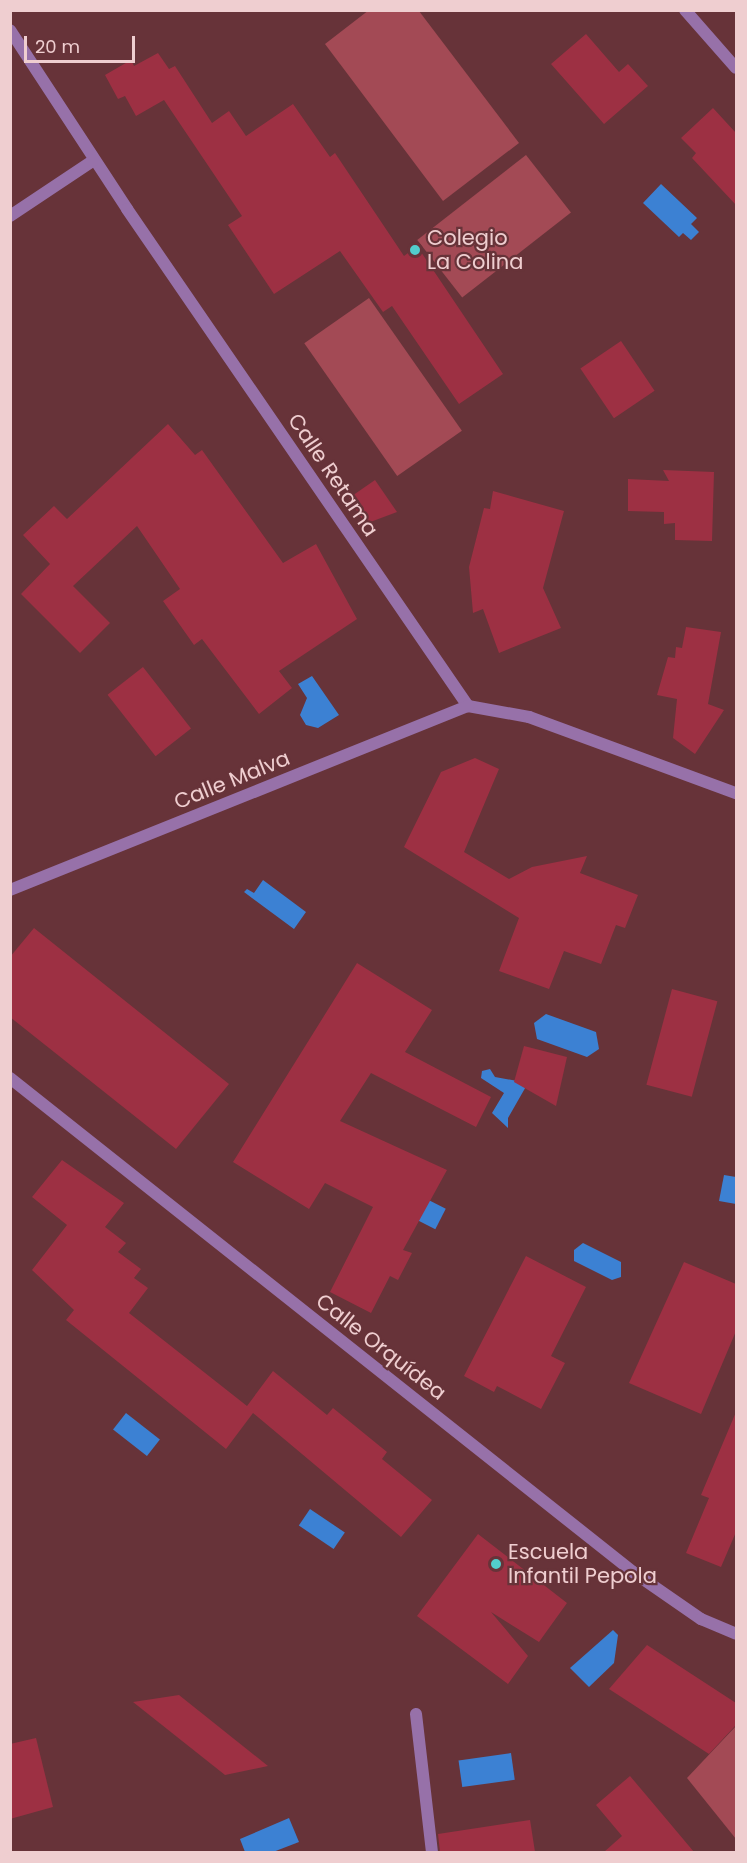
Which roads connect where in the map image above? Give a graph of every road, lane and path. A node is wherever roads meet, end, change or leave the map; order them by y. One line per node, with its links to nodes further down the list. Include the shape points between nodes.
1 (685, 10): 3 (street)
2 (10, 30): 4 (street, Calle Retama)
3 (736, 68)
4 (94, 160): 5 (street); 6 (street, Calle Retama)
5 (10, 216)
6 (468, 706): 7 (street, via 529,717); 8 (street, Calle Malva)
7 (736, 793)
8 (10, 890)
9 (10, 1078): 10 (street, Calle Orquídea, via 633,1572 701,1619)
10 (736, 1634)
11 (416, 1714): 12 (street)
12 (432, 1852)

